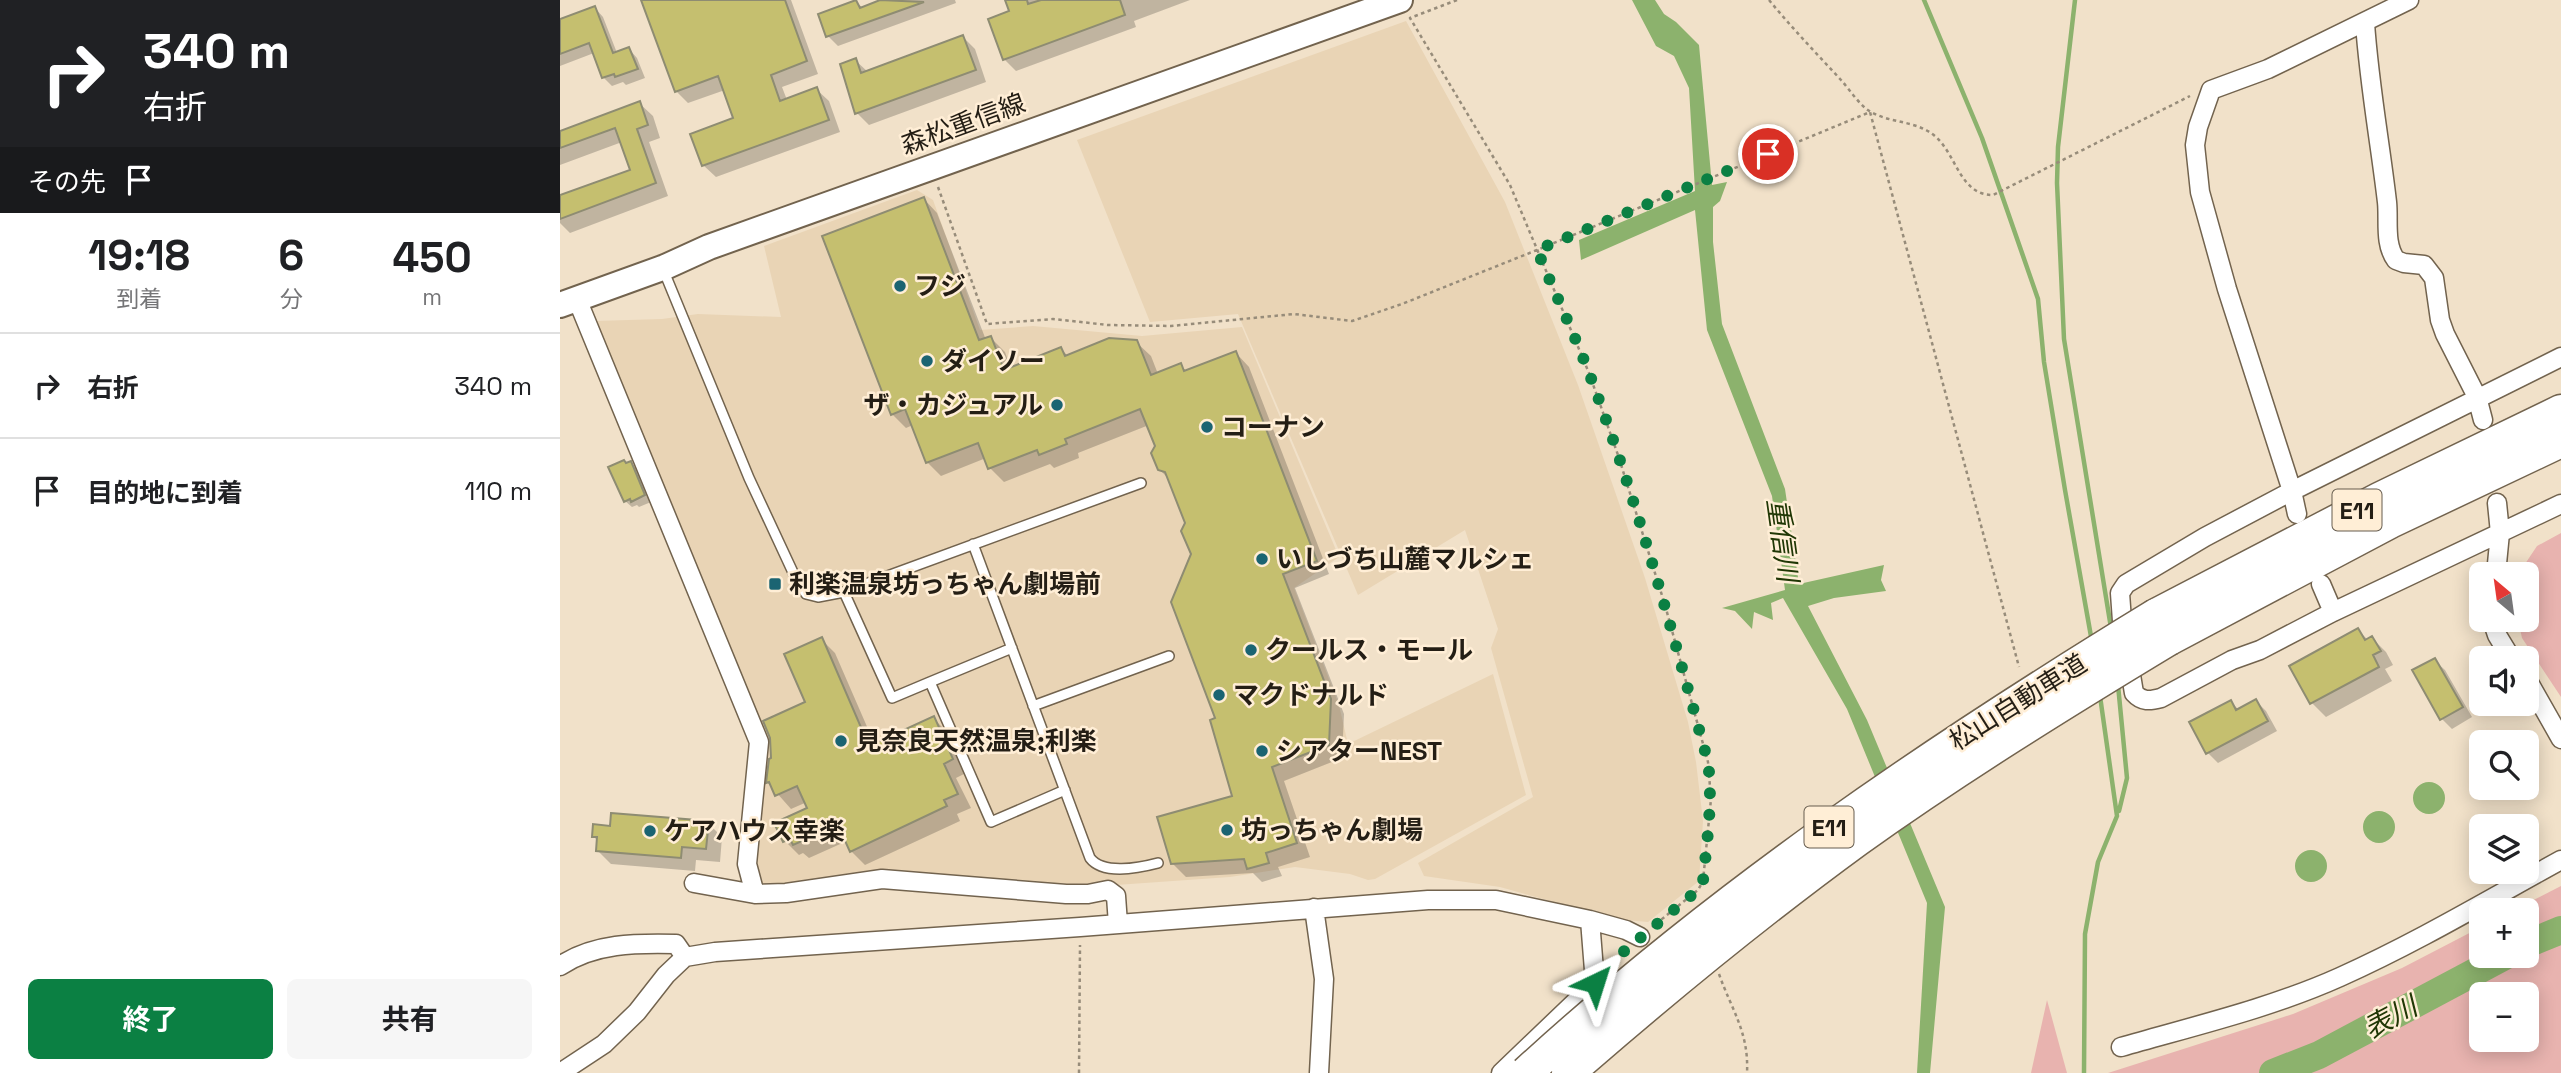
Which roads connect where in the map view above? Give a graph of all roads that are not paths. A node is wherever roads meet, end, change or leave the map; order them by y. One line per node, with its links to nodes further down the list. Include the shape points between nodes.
1 (2409, 0): 3 (street)
2 (1393, 6): 4 (main road, 森松重信線, via 709,247)
3 (2365, 23): 7 (street, via 2391,252 2401,262 2424,265 2431,271 2445,334); 12 (street, via 2250,77 2211,90 2195,145 2200,192 2227,289)
4 (663, 268): 5 (main road, 森松重信線); 20 (lane, via 749,478 797,581 812,596)
5 (569, 302): 33 (street, via 759,742 747,864)
6 (2561, 357): 7 (street)
7 (2477, 397): 9 (street); 12 (street)
8 (2561, 411): 22 (highway, 松山自動車道 / E11, via 2379,499)
9 (2483, 420)
10 (2561, 441): 22 (highway, 松山自動車道 / E11)
11 (1142, 482): 17 (lane)
12 (2292, 491): 15 (street); 21 (street, via 2126,584 2120,593 2122,621 2134,693 2150,701 2161,698)
13 (2497, 503): 16 (street)
14 (2561, 503): 16 (street)
15 (2297, 514)
16 (2500, 533): 18 (street); 21 (street)
17 (974, 544): 20 (lane); 23 (lane)
18 (2497, 562)
19 (2321, 584): 21 (street)
20 (844, 592): 25 (lane, via 892,698)
21 (2333, 612)
22 (2163, 627): 44 (highway, 松山自動車道 / E11, bridge, via 1969,732 1843,817 1637,977); 45 (highway, 松山自動車道 / E11, bridge, via 1858,840 1746,924)
23 (1012, 648): 25 (lane); 27 (lane)
24 (1169, 656): 27 (lane)
25 (930, 682): 29 (lane, via 991,822)
26 (2539, 700): 28 (street)
27 (1034, 706): 29 (lane)
28 (2561, 739)
29 (1065, 790): 31 (lane, via 1096,865 1143,867)
30 (2561, 860): 40 (street, via 2337,978 2239,1013)
31 (1158, 863)
32 (694, 883): 33 (street)
33 (755, 894): 36 (street, via 882,879 1066,894 1108,890 1116,896)
34 (1314, 908): 35 (street, via 1496,900); 36 (street); 42 (street, via 1324,979)
35 (1590, 920): 37 (street); 43 (street, via 1595,983)
36 (1118, 924): 38 (street)
37 (1640, 937)
38 (685, 957): 39 (street, via 676,944 621,946 592,950); 41 (street, via 604,1044)
39 (560, 966)
40 (2121, 1047)
41 (560, 1073)
42 (1319, 1073)
43 (1501, 1073)
44 (1526, 1073)
45 (1568, 1073)

